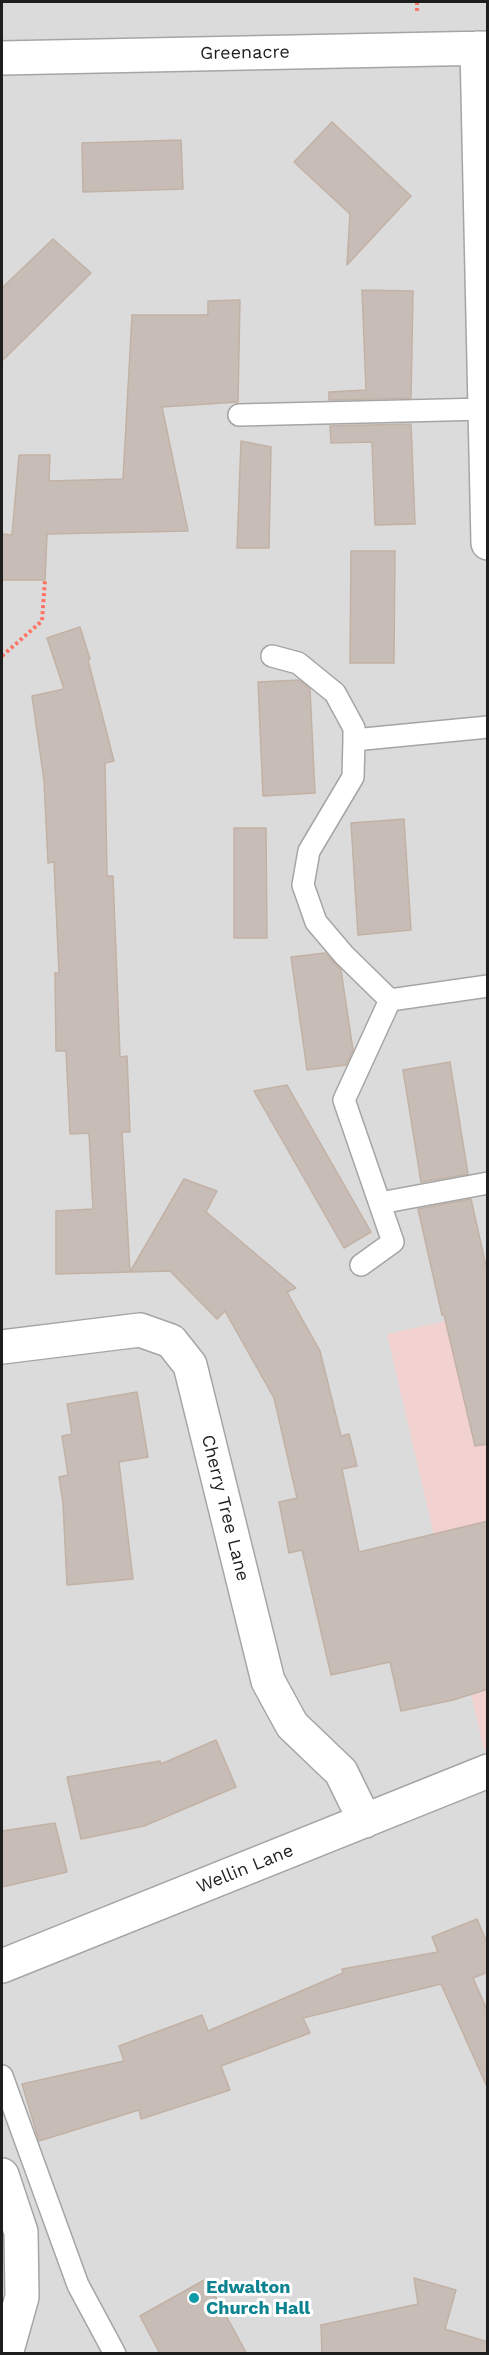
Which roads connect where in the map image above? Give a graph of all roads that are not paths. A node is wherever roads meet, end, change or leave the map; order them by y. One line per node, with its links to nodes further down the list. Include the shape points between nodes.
1 (482, 48): 2 (street, Greenacre); 3 (street)
2 (2, 58)
3 (485, 409): 4 (lane); 5 (street)
4 (239, 415)
5 (487, 496): 6 (street)
6 (488, 543)
7 (272, 656): 9 (lane, via 298,663 335,693 354,728)
8 (488, 727): 9 (lane)
9 (354, 740): 11 (lane, via 353,777 309,850 303,885 316,922)
10 (488, 986): 11 (lane)
11 (390, 1000): 13 (lane, via 344,1100)
12 (488, 1182): 13 (lane)
13 (380, 1203): 14 (lane, via 393,1242)
14 (361, 1265)
15 (2, 1347): 17 (street, Cherry Tree Lane, via 140,1330 171,1341 190,1365 268,1681 292,1725 341,1772)
16 (488, 1771): 17 (street, Wellin Lane)
17 (365, 1821): 18 (street, Wellin Lane)
18 (2, 1966)
19 (2, 2076): 22 (lane, via 78,2284)
20 (2, 2175): 21 (street, via 21,2232 22,2297)
21 (6, 2354)
22 (115, 2354)

